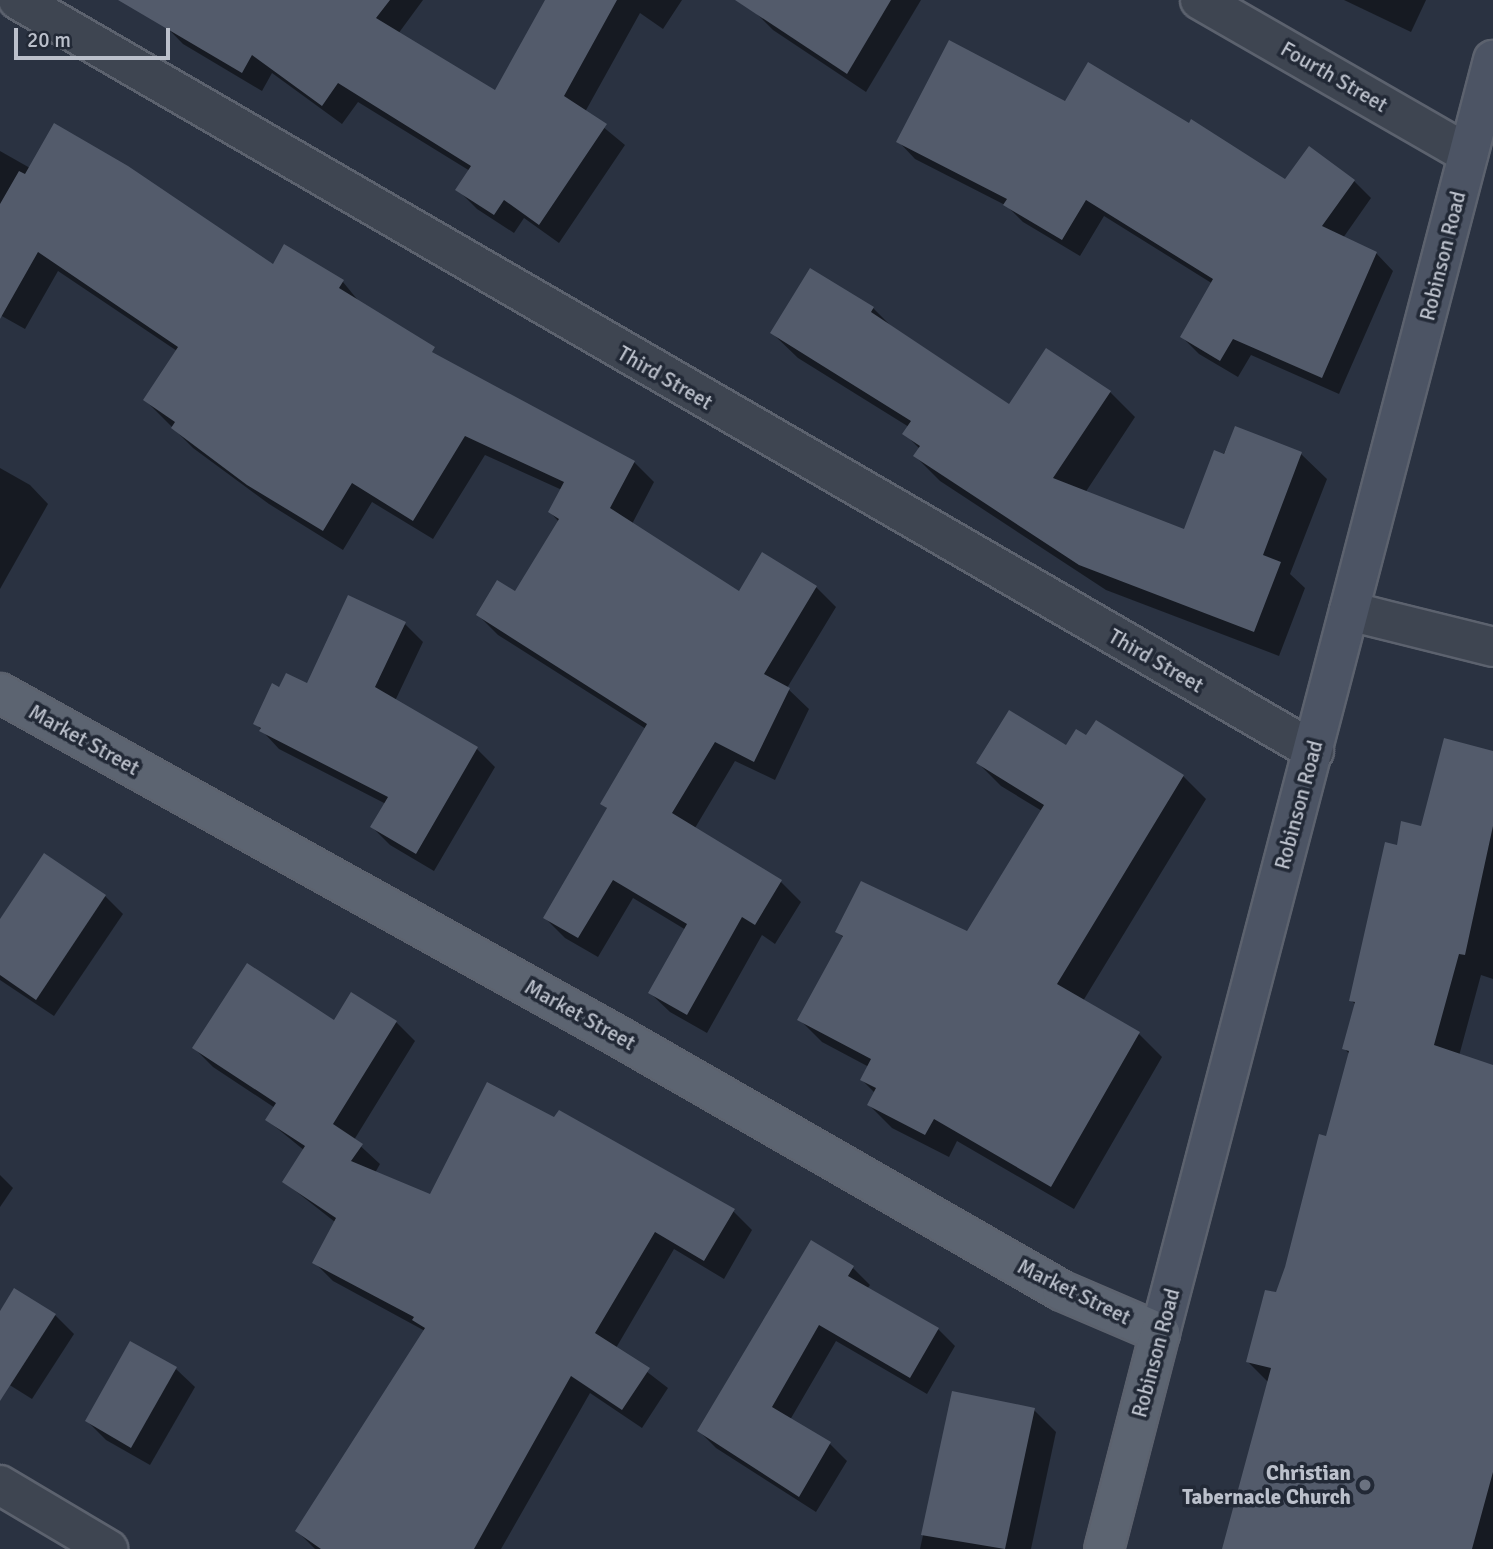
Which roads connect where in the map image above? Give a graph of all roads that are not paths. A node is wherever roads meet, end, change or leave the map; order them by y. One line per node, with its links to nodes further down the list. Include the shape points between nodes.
1 (18, 0): 8 (street, Third Street)
2 (1200, 0): 4 (street, Fourth Street)
3 (1493, 60): 4 (main road, Robinson Road)
4 (1468, 154): 5 (main road, Robinson Road)
5 (1349, 611): 6 (street); 8 (main road, Robinson Road)
6 (1493, 647)
7 (0, 694): 9 (main road, Market Street, via 621,1038 1062,1291)
8 (1314, 751): 9 (main road, Robinson Road)
9 (1160, 1333): 12 (main road, Robinson Road)
10 (0, 1485): 11 (street)
11 (108, 1549)
12 (1104, 1549)

